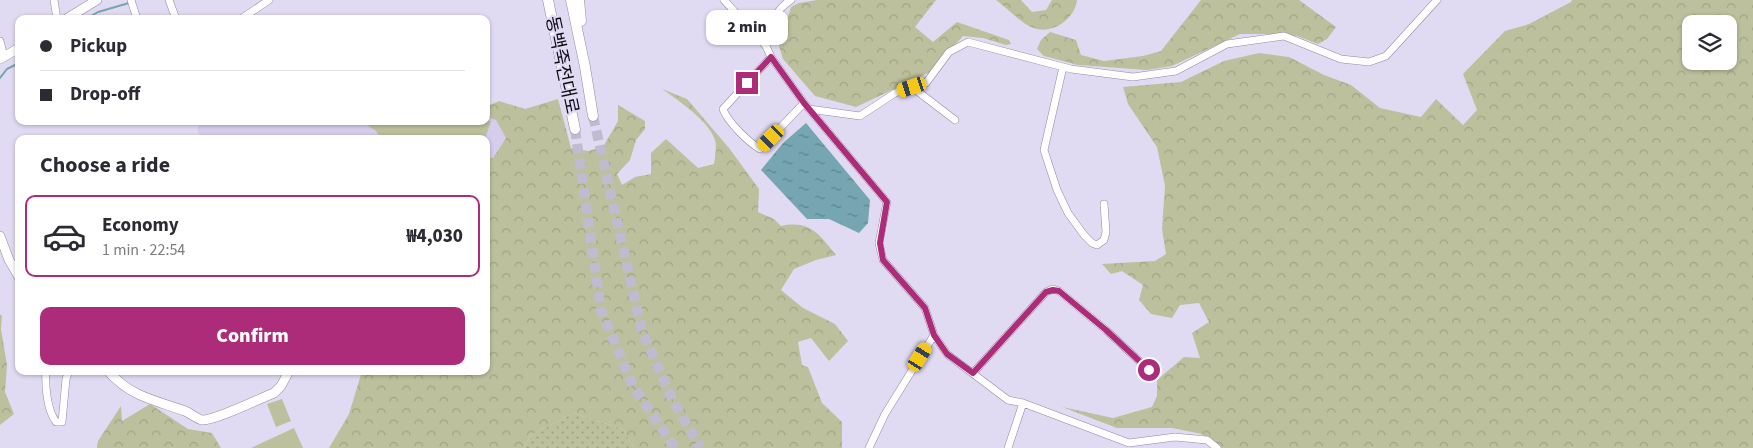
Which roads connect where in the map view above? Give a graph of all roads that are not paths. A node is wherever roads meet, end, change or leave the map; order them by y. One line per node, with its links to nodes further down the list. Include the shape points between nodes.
1 (54, 0): 13 (street)
2 (97, 0): 14 (street)
3 (169, 0): 16 (street)
4 (269, 0): 17 (street)
5 (541, 0): 25 (main road)
6 (548, 0): 25 (main road, 동백죽전대로)
7 (571, 0): 23 (main road, 동백죽전대로)
8 (579, 0): 23 (main road)
9 (724, 0): 19 (street)
10 (791, 0): 19 (street, via 778,10)
11 (1438, 0): 24 (street, via 1386,56 1368,62 1341,59 1284,36 1227,44 1176,71 1133,77)
12 (132, 3): 15 (street)
13 (56, 15)
14 (73, 15)
15 (136, 15)
16 (175, 15)
17 (247, 15)
18 (0, 41): 22 (street)
19 (766, 46): 21 (street)
20 (15, 50): 22 (street)
21 (771, 57): 27 (street); 27 (street, via 723,109 725,116 760,149)
22 (2, 58)
23 (585, 67): 28 (main road, 동백죽전대로)
24 (1063, 67): 26 (street, via 968,42 949,52 926,83); 31 (street, via 1044,150 1068,213 1084,235 1097,245 1104,240 1106,232)
25 (565, 83): 30 (main road, 동백죽전대로)
26 (912, 87): 27 (street, via 894,93 860,116); 29 (street)
27 (807, 106): 34 (street, via 887,202 880,243 883,260 925,308)
28 (594, 116)
29 (955, 120)
30 (575, 129)
31 (1104, 204)
32 (0, 236): 33 (street)
33 (15, 270)
34 (934, 335): 36 (street, via 947,354); 42 (street, via 885,414)
35 (1149, 370): 36 (street, via 1106,330 1059,291 1053,290 1046,292)
36 (973, 373): 41 (street, via 1008,400)
37 (46, 375): 38 (street, via 52,418 62,422)
38 (68, 375)
39 (112, 375): 40 (street, via 137,395 203,420 274,393)
40 (287, 375)
41 (1024, 403): 43 (street); 44 (street, via 1129,443 1174,437 1207,440)
42 (870, 448)
43 (1008, 448)
44 (1216, 448)

